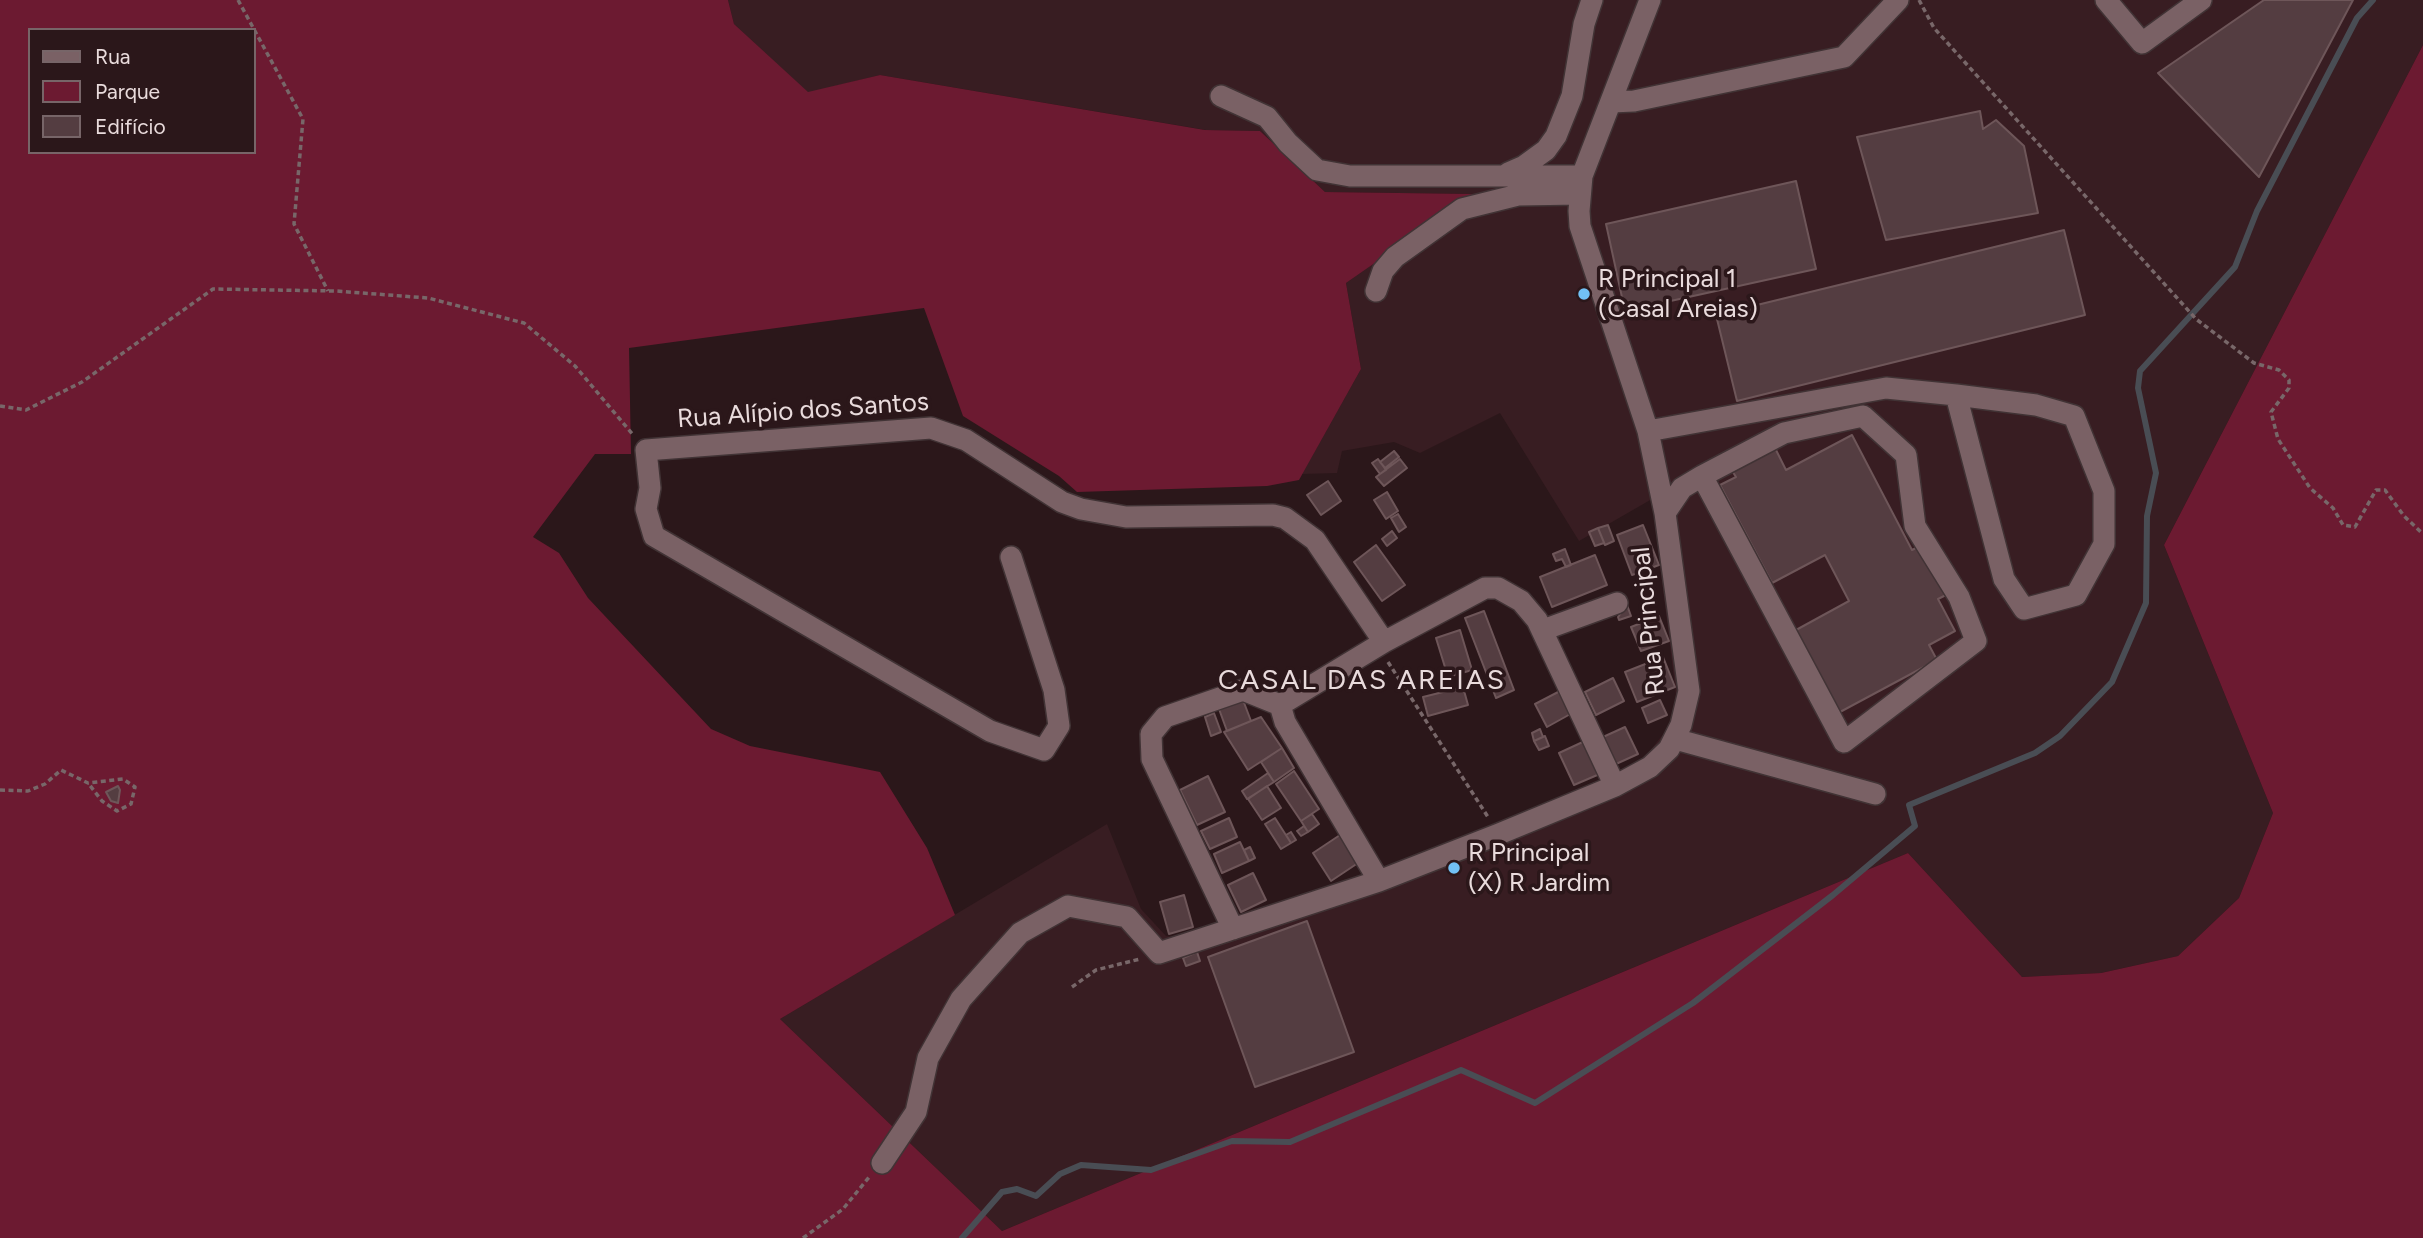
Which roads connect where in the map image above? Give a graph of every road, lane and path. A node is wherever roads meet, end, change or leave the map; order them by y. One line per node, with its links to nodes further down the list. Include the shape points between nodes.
1 (238, 0): 8 (path)
2 (1592, 0): 12 (street, via 1572,96 1556,136 1524,166)
3 (1650, 0): 11 (street, Rua Principal)
4 (1898, 0): 11 (street, via 1844,57)
5 (1918, 0): 22 (path, via 1934,28 2196,319 2253,363 2279,370 2289,380 2289,388 2272,412 2278,439 2310,488 2333,508 2343,525 2355,527 2376,490 2385,489)
6 (2106, 0): 7 (street, via 2142,43)
7 (2201, 0)
8 (253, 28)
9 (256, 33): 14 (path, via 303,119 294,224)
10 (1221, 96): 12 (street, via 1267,117 1317,170 1350,176)
11 (1611, 102): 13 (street, Rua Principal)
12 (1499, 176): 13 (street)
13 (1581, 185): 15 (street, via 1462,209 1395,257 1383,271); 18 (street, Rua Principal, via 1580,226)
14 (328, 291): 17 (path, via 213,289 82,382 26,410); 19 (path, via 428,298 524,323 575,366)
15 (1376, 291)
16 (1956, 395): 16 (street, via 2036,405 2074,416 2104,491 2104,544 2076,595 2024,609 2004,579); 18 (street, via 1886,388)
17 (0, 406)
18 (1648, 431): 21 (street, Rua Principal)
19 (646, 450): 23 (street, via 650,488 646,509 654,536 990,732 1044,750 1059,726 1054,690); 26 (street, Rua Alípio dos Santos, via 931,428 966,440 1080,509 1126,517 1285,518 1315,540)
20 (1702, 476): 20 (street, via 1784,433 1863,416 1906,455 1915,526 1959,597 1976,641 1844,742); 21 (street, via 1682,488)
21 (1665, 513): 28 (street, Rua Principal, via 1688,677 1686,708)
22 (2423, 534)
23 (1011, 557)
24 (1617, 603): 25 (street)
25 (1543, 630): 26 (street, via 1521,601 1492,587); 30 (street)
26 (1384, 642): 27 (street); 33 (path, via 1388,663)
27 (1280, 705): 34 (street, via 1285,722); 35 (street, via 1243,690 1165,717 1152,734 1152,759)
28 (1675, 739): 30 (street, Rua Principal, via 1650,767); 32 (street)
29 (88, 783): 29 (path, via 117,811 131,804 135,787 123,779); 31 (path, via 61,770 46,784 28,791)
30 (1615, 786): 33 (street, Rua Principal)
31 (0, 790)
32 (1875, 794)
33 (1499, 834): 34 (street, Rua Principal)
34 (1379, 881): 35 (street, Rua Principal)
35 (1233, 929): 36 (street, Rua Principal)
36 (1159, 953): 37 (path, via 1096,971); 38 (street, via 1127,917 1068,906 1020,933 961,999 928,1058 916,1112)
37 (1072, 987)
38 (881, 1163): 39 (path, via 843,1209)
39 (803, 1238)

